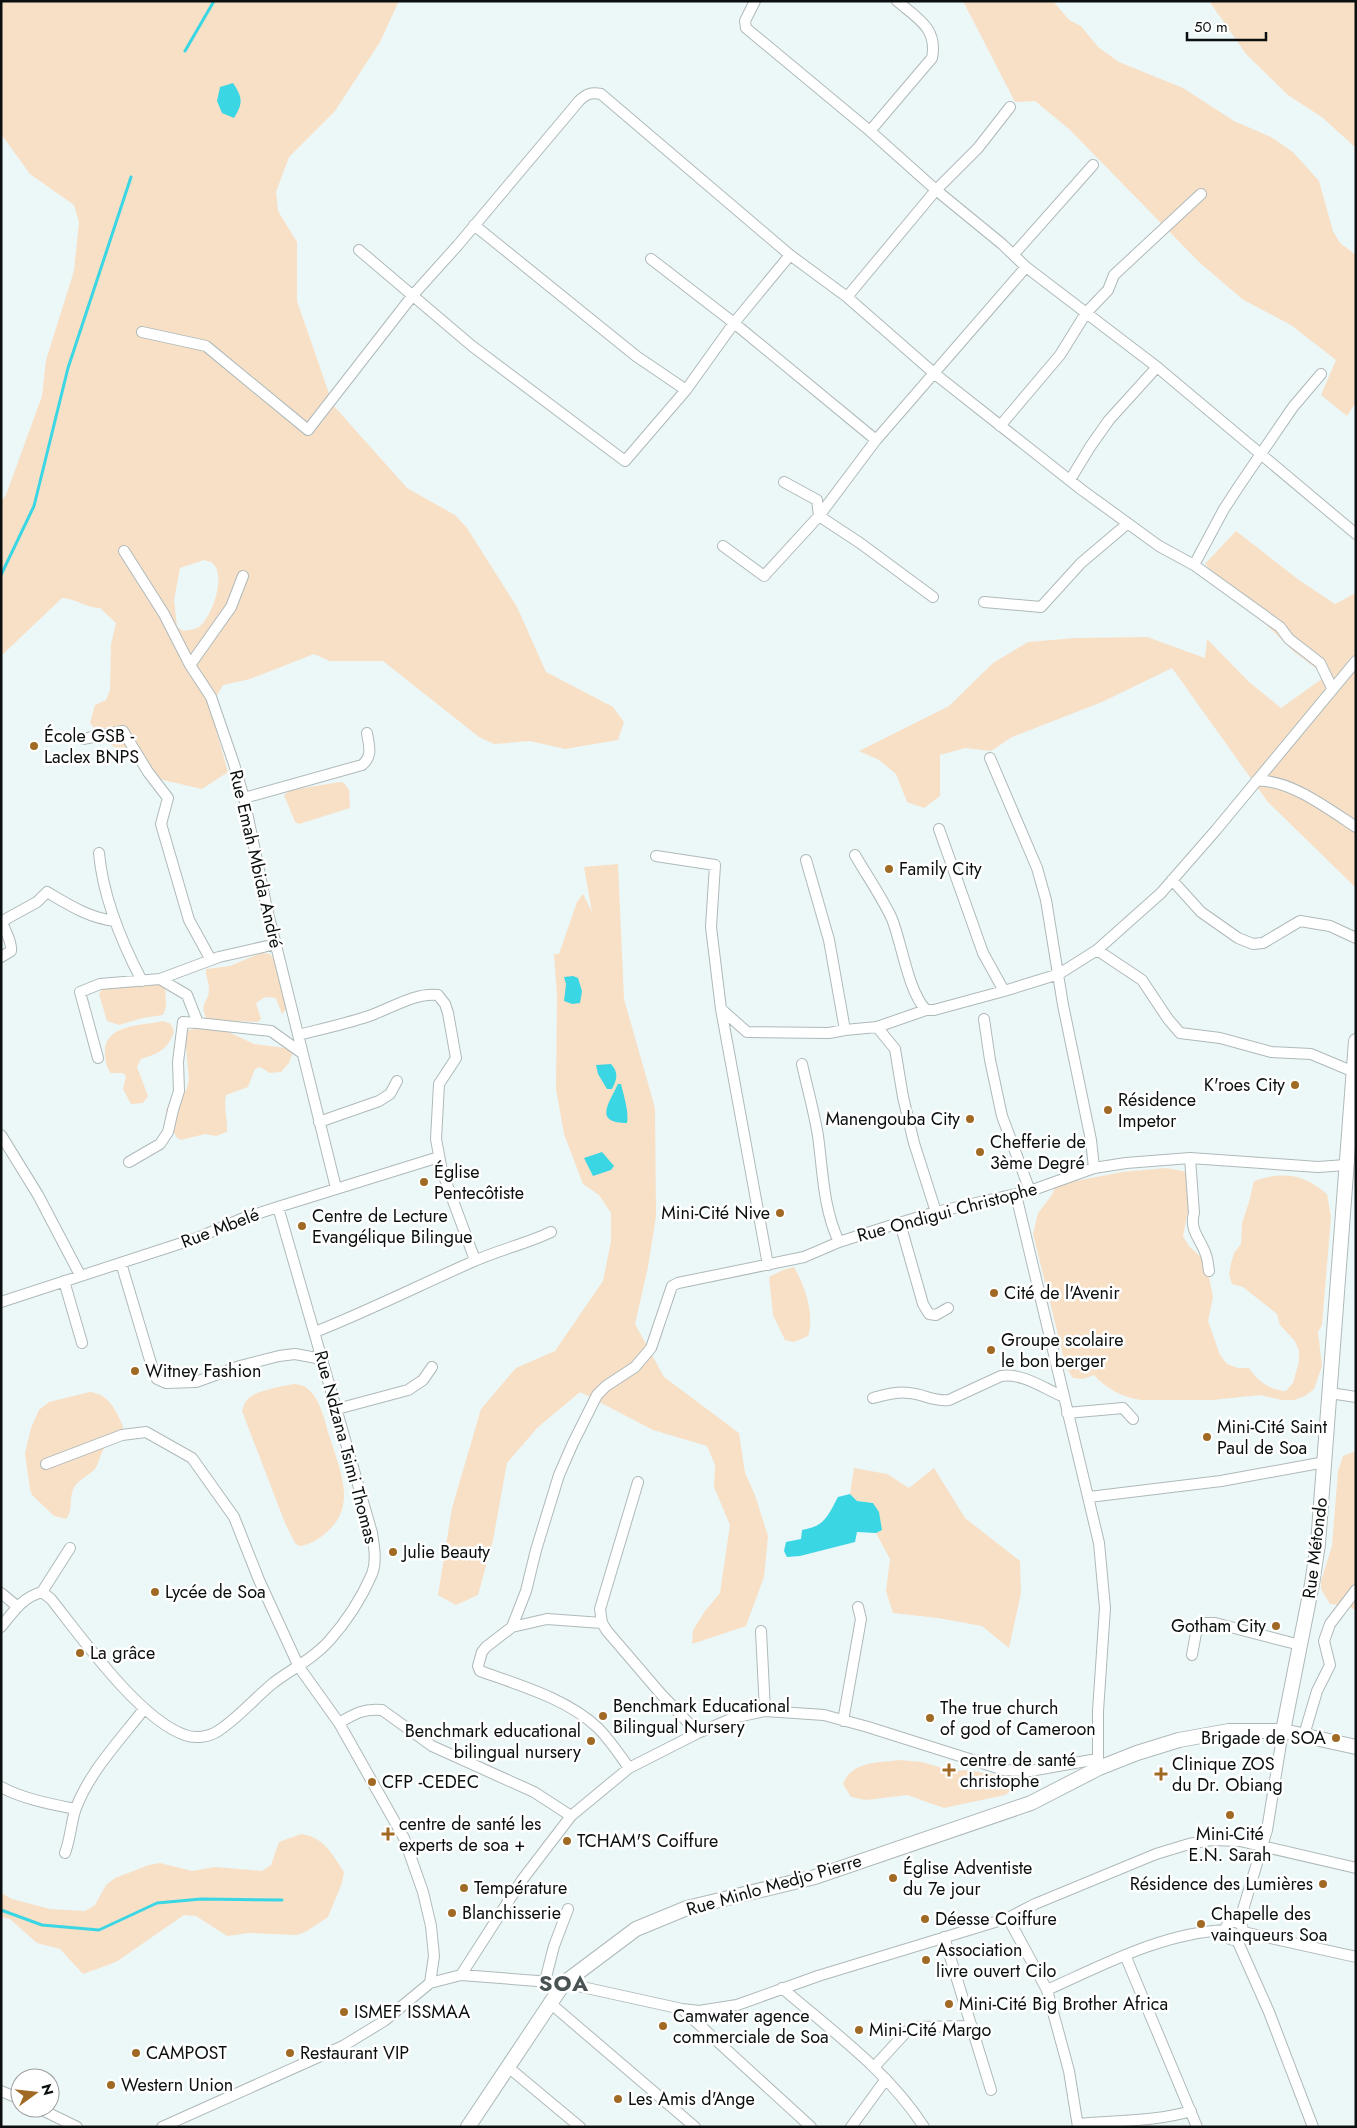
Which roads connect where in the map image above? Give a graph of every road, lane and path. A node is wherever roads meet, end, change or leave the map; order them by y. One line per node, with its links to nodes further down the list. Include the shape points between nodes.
1 (755, 1): 4 (street, via 745,21 746,28)
2 (897, 1): 4 (street, via 929,29 934,42 932,58)
3 (1010, 107): 6 (street, via 978,148)
4 (870, 131): 6 (street)
5 (1093, 165): 10 (street)
6 (936, 190): 10 (street); 15 (street)
7 (1201, 194): 16 (street, via 1114,275 1103,296)
8 (474, 225): 11 (street, via 579,101 593,92 610,100); 14 (street); 22 (street, via 636,356)
9 (359, 250): 14 (street)
10 (1014, 254): 13 (street)
11 (790, 255): 15 (street); 17 (street)
12 (651, 259): 17 (street)
13 (1026, 267): 16 (street); 20 (street)
14 (413, 295): 18 (street, via 308,430 206,346); 22 (street, via 472,346 625,461)
15 (847, 297): 20 (street)
16 (1086, 313): 19 (street); 23 (street, via 1060,355)
17 (734, 324): 22 (street); 24 (street)
18 (142, 332)
19 (1157, 366): 25 (street); 26 (street, via 1109,420)
20 (935, 374): 23 (street); 24 (street)
21 (1322, 374): 25 (street, via 1293,407)
22 (686, 390)
23 (1000, 426): 26 (street)
24 (876, 440): 28 (street)
25 (1262, 455): 30 (street); 33 (street, via 1224,509)
26 (1070, 480): 29 (street)
27 (784, 482): 28 (street, via 817,500)
28 (819, 516): 31 (street, via 764,576); 35 (street)
29 (1127, 524): 33 (street); 36 (street, via 1081,563 1041,606)
30 (1356, 534)
31 (723, 546)
32 (124, 551): 38 (street, Rue Emah Mbida André, via 164,614)
33 (1194, 565): 39 (street, via 1280,627 1289,639 1320,663)
34 (243, 576): 38 (street, via 231,607)
35 (933, 597)
36 (984, 602)
37 (1356, 661): 39 (street)
38 (190, 665): 44 (street, Rue Emah Mbida André, via 211,697)
39 (1332, 688): 43 (street)
40 (367, 733): 44 (street, via 370,753 362,765)
41 (83, 739): 57 (street, via 123,732 168,798 161,824 189,920)
42 (990, 758): 58 (street, via 1037,868)
43 (1256, 781): 45 (street, via 1288,787); 51 (street)
44 (244, 798): 54 (street, Rue Emah Mbida André)
45 (1356, 827)
46 (939, 829): 61 (street, via 982,952)
47 (99, 853): 52 (street)
48 (855, 855): 63 (street, via 892,919 907,970 920,1004)
49 (656, 856): 62 (street, via 715,865 711,927)
50 (806, 860): 67 (street, via 829,940)
51 (1172, 880): 53 (street, via 1200,912 1238,938 1253,944 1263,943 1300,921 1330,926); 55 (street)
52 (115, 921): 56 (street, via 84,913 47,892 37,902 3,922 12,946 11,951); 60 (street)
53 (1356, 938)
54 (276, 944): 57 (street); 68 (street, Rue Emah Mbida André)
55 (1097, 950): 58 (street); 73 (street, via 1142,980 1180,1033 1233,1041 1271,1052 1311,1054)
56 (1, 957)
57 (211, 960): 59 (street)
58 (1059, 974): 61 (street); 81 (street)
59 (160, 978): 60 (street); 65 (street, via 187,995)
60 (142, 981): 71 (street, via 100,984 80,992)
61 (1004, 991): 63 (street)
62 (722, 1009): 67 (street, via 747,1032 829,1033); 92 (street)
63 (926, 1010): 66 (street)
64 (984, 1019): 83 (street, via 1002,1116)
65 (198, 1023): 70 (street, via 271,1032); 79 (street, via 183,1022 178,1062 179,1092 165,1138 146,1154)
66 (877, 1028): 67 (street); 86 (street, via 895,1049 912,1133)
67 (845, 1030)
68 (298, 1035): 70 (street, Rue Emah Mbida André); 77 (street, via 347,1023 414,998 438,995 448,1013 456,1058 438,1086 436,1132)
69 (1356, 1041): 73 (street, Rue Métondo)
70 (302, 1053): 75 (street, Rue Emah Mbida André)
71 (98, 1058)
72 (802, 1064): 89 (street, via 818,1136 825,1202)
73 (1354, 1072): 80 (street, Rue Métondo)
74 (397, 1081): 75 (street, via 390,1094 379,1101)
75 (319, 1122): 82 (street, Rue Emah Mbida André)
76 (3, 1140): 94 (street, via 60,1234)
77 (439, 1157): 82 (street, Rue Mbelé); 90 (street)
78 (1190, 1158): 80 (street, Rue Ondigui Christophe, via 1318,1167); 81 (street, Rue Ondigui Christophe); 93 (street, via 1193,1230 1206,1255)
79 (129, 1162)
80 (1346, 1165): 102 (street, Rue Métondo)
81 (1094, 1168): 83 (street, Rue Ondigui Christophe)
82 (336, 1188): 85 (street, Rue Mbelé)
83 (1030, 1191): 84 (street, Rue Ondigui Christophe)
84 (1016, 1194): 86 (street, Rue Ondigui Christophe); 103 (street)
85 (278, 1207): 91 (street, Rue Mbelé); 98 (street, Rue Ndzana Tsimi Thomas)
86 (936, 1212): 87 (street, Rue Ondigui Christophe)
87 (900, 1223): 89 (street, Rue Ondigui Christophe); 97 (street, via 923,1304 929,1314 936,1315)
88 (551, 1232): 90 (street)
89 (839, 1242): 92 (street, Rue Ondigui Christophe, via 804,1257)
90 (475, 1260): 98 (street)
91 (121, 1263): 94 (street, Rue Mbelé); 100 (street, via 153,1370 157,1379 166,1384 196,1382 279,1356 295,1354)
92 (768, 1265): 121 (street, Rue Ondigui Christophe, via 672,1286 651,1348 636,1367 597,1395 573,1444 559,1475 522,1605)
93 (1208, 1271)
94 (80, 1276): 95 (street, Rue Mbelé)
95 (64, 1281): 96 (street, Rue Mbelé); 99 (street)
96 (1, 1302)
97 (948, 1308)
98 (315, 1332): 100 (street, Rue Ndzana Tsimi Thomas)
99 (82, 1343)
100 (322, 1359): 106 (street, Rue Ndzana Tsimi Thomas)
101 (432, 1367): 106 (street, via 423,1380 408,1390)
102 (1330, 1393): 104 (street); 109 (street, Rue Métondo)
103 (1062, 1396): 105 (street, via 1020,1376 1010,1375 949,1400 910,1393); 107 (street)
104 (1356, 1397)
105 (873, 1398)
106 (337, 1408): 125 (street, Rue Ndzana Tsimi Thomas, via 372,1532 373,1572 347,1618 310,1659)
107 (1067, 1414): 108 (street, via 1123,1408); 112 (street)
108 (1134, 1419)
109 (1325, 1462): 112 (street, via 1221,1481); 123 (street, Rue Métondo, via 1318,1544)
110 (46, 1464): 125 (street, via 122,1435 146,1432 192,1458 234,1516 259,1580)
111 (638, 1482): 119 (street, via 600,1609)
112 (1089, 1498): 134 (street, via 1099,1544 1104,1608)
113 (70, 1548): 115 (street)
114 (1356, 1590): 132 (street, via 1330,1624 1324,1641 1330,1665 1316,1691)
115 (42, 1592): 117 (street, via 31,1595); 126 (street, Rue Ndzana Tsimi Thomas)
116 (1, 1593): 117 (street)
117 (18, 1607): 120 (street)
118 (858, 1608): 128 (street, via 861,1619)
119 (602, 1624): 121 (street, via 547,1619); 131 (street, via 660,1694)
120 (1, 1627)
121 (512, 1627): 135 (street, via 482,1652 478,1663 480,1671 548,1697 576,1713 610,1741)
122 (761, 1631): 127 (street)
123 (1300, 1645): 124 (street, via 1204,1622 1196,1633); 130 (street, Rue Métondo)
124 (1192, 1655)
125 (299, 1666): 126 (street, Rue Ndzana Tsimi Thomas, via 217,1732 201,1737 186,1736 169,1728); 129 (street)
126 (144, 1709): 137 (street, via 102,1764)
127 (765, 1711): 128 (street, via 816,1714); 131 (street, via 733,1718)
128 (843, 1721): 134 (street, via 1004,1770 1030,1771)
129 (339, 1722): 138 (street, via 360,1711 382,1710 432,1746 534,1792); 151 (street, via 404,1838 423,1892 434,1956)
130 (1282, 1731): 132 (street, Rue Minlo Medjo Pierre); 134 (street, Rue Minlo Medjo Pierre, via 1203,1734); 139 (street, Rue Métondo)
131 (698, 1733): 135 (street)
132 (1304, 1735): 133 (street, Rue Minlo Medjo Pierre)
133 (1356, 1747)
134 (1098, 1763): 152 (street, Rue Minlo Medjo Pierre, via 1031,1803 815,1877 687,1908 636,1930)
135 (629, 1768): 138 (street)
136 (1, 1787): 137 (street)
137 (75, 1809): 140 (street)
138 (571, 1816): 149 (street, via 522,1880)
139 (1263, 1846): 141 (street); 143 (street, via 1226,1840 1189,1844 1116,1870); 145 (street, Rue Métondo)
140 (65, 1853)
141 (1356, 1868)
142 (568, 1909): 150 (street)
143 (1008, 1918): 146 (street); 154 (street)
144 (1226, 1930): 145 (street, via 1229,1924); 145 (street, via 1230,1939); 147 (street, via 1172,1939)
145 (1240, 1932): 148 (street); 175 (street)
146 (944, 1937): 153 (street); 157 (street)
147 (1125, 1955): 154 (street); 162 (street)
148 (1356, 1957)
149 (461, 1975): 150 (street); 151 (street)
150 (545, 1981): 152 (street)
151 (430, 1983): 167 (street, via 384,2021 343,2046)
152 (564, 1983): 155 (street, Rue Minlo Medjo Pierre); 156 (street)
153 (782, 1988): 156 (street, via 736,2005 699,2011); 159 (street)
154 (1047, 1990): 165 (street, via 1069,2071)
155 (550, 2003): 158 (street, Rue Minlo Medjo Pierre); 164 (street)
156 (682, 2009): 171 (street)
157 (972, 2026): 159 (street, via 915,2027 907,2031); 161 (street)
158 (508, 2067): 168 (street, Rue Minlo Medjo Pierre); 169 (street)
159 (874, 2067): 160 (street)
160 (886, 2079): 172 (street); 173 (street)
161 (991, 2090)
162 (1191, 2111): 165 (street, via 1139,2121); 174 (street)
163 (59, 2118): 166 (street)
164 (682, 2123): 170 (street)
165 (1078, 2125)
166 (77, 2127)
167 (162, 2127)
168 (468, 2127)
169 (580, 2127)
170 (695, 2127)
171 (811, 2127)
172 (851, 2127)
173 (924, 2127)
174 (1197, 2127)
175 (1312, 2127)

